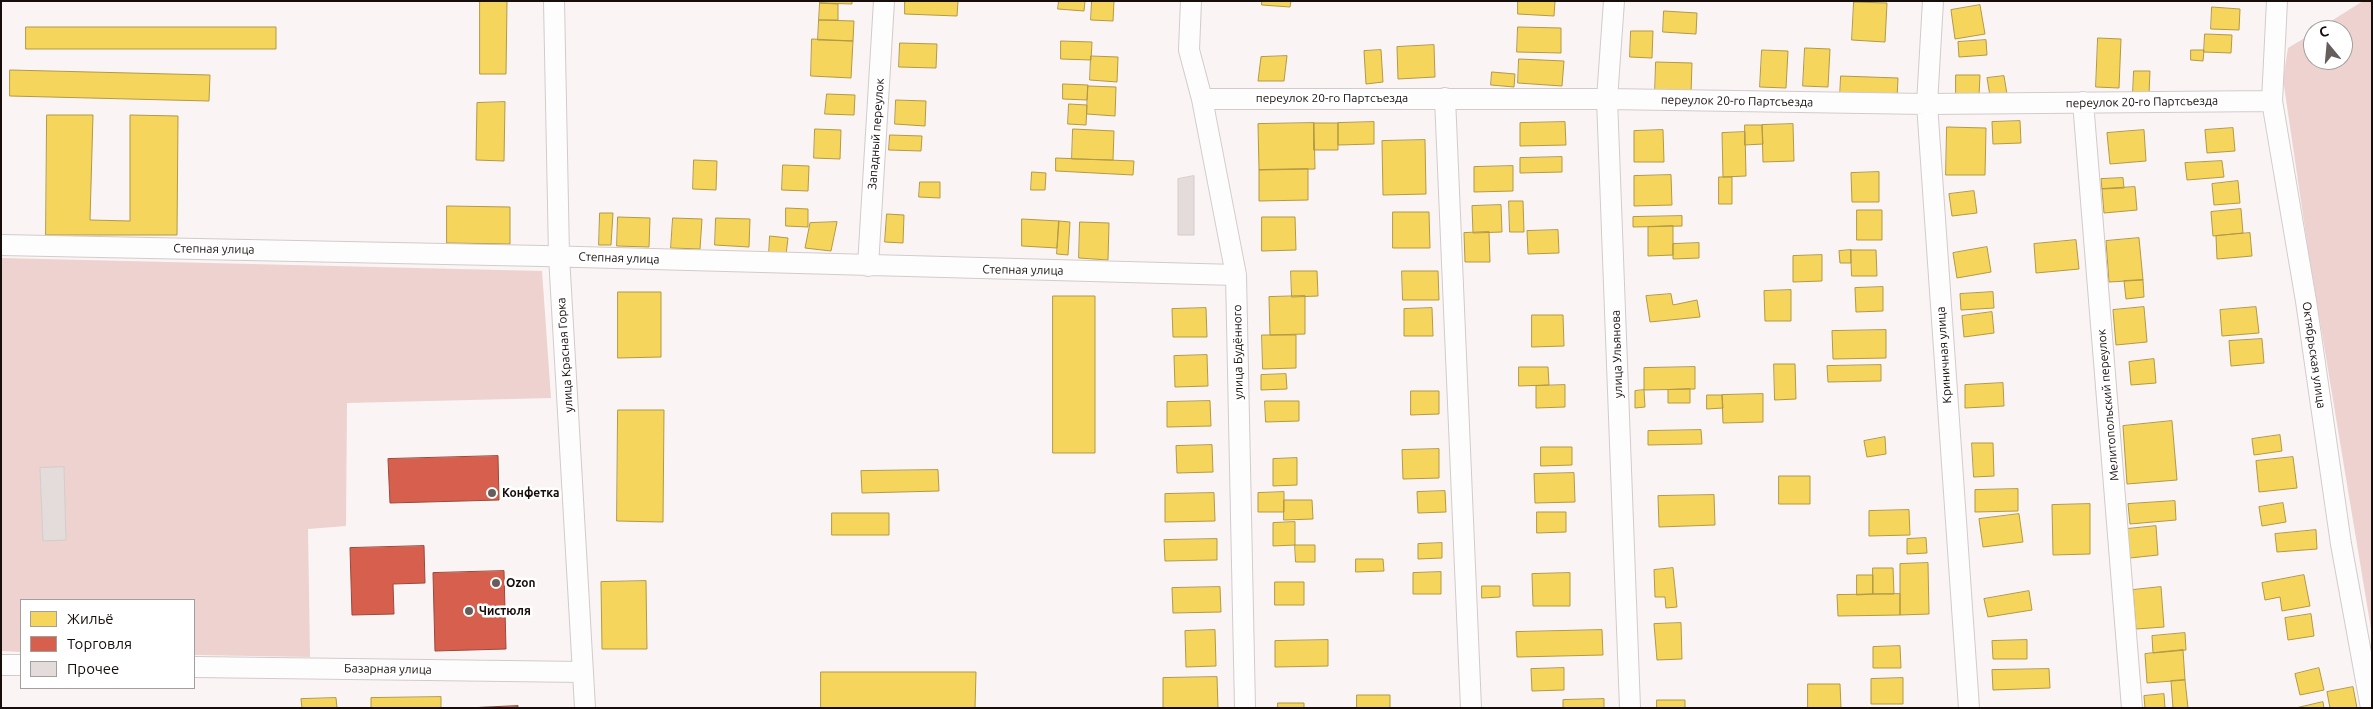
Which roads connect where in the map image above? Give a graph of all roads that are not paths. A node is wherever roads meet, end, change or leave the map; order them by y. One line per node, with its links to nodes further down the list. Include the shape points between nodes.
1 (554, 1): 14 (street, улица Красная Горка)
2 (884, 1): 15 (street, Западный переулок)
3 (1191, 1): 8 (street, улица Будённого, via 1189,50)
4 (1614, 1): 9 (street, улица Ульянова)
5 (1932, 1): 12 (street, Криничная улица)
6 (2277, 1): 10 (street, Октябрьская улица)
7 (1445, 98): 8 (street, переулок 20-го Партсъезда); 9 (street, переулок 20-го Партсъезда); 23 (street)
8 (1202, 99): 16 (street, улица Будённого)
9 (1607, 99): 12 (street, переулок 20-го Партсъезда); 24 (street, улица Ульянова)
10 (2272, 101): 11 (street, переулок 20-го Партсъезда); 27 (street, Октябрьская улица, via 2306,301 2341,544)
11 (2083, 102): 12 (street, переулок 20-го Партсъезда); 26 (street, Мелитопольский переулок)
12 (1927, 104): 25 (street, Криничная улица)
13 (1, 245): 14 (street, Степная улица)
14 (559, 256): 15 (street, Степная улица); 20 (street, улица Красная Горка)
15 (868, 266): 16 (street, Степная улица)
16 (1236, 275): 22 (street, улица Будённого)
17 (1, 665): 18 (street)
18 (20, 665)
19 (195, 667): 20 (street, Базарная улица)
20 (583, 672): 21 (street, улица Красная Горка)
21 (586, 708)
22 (1245, 708)
23 (1471, 708)
24 (1630, 708)
25 (1969, 708)
26 (2132, 708)
27 (2371, 708)

